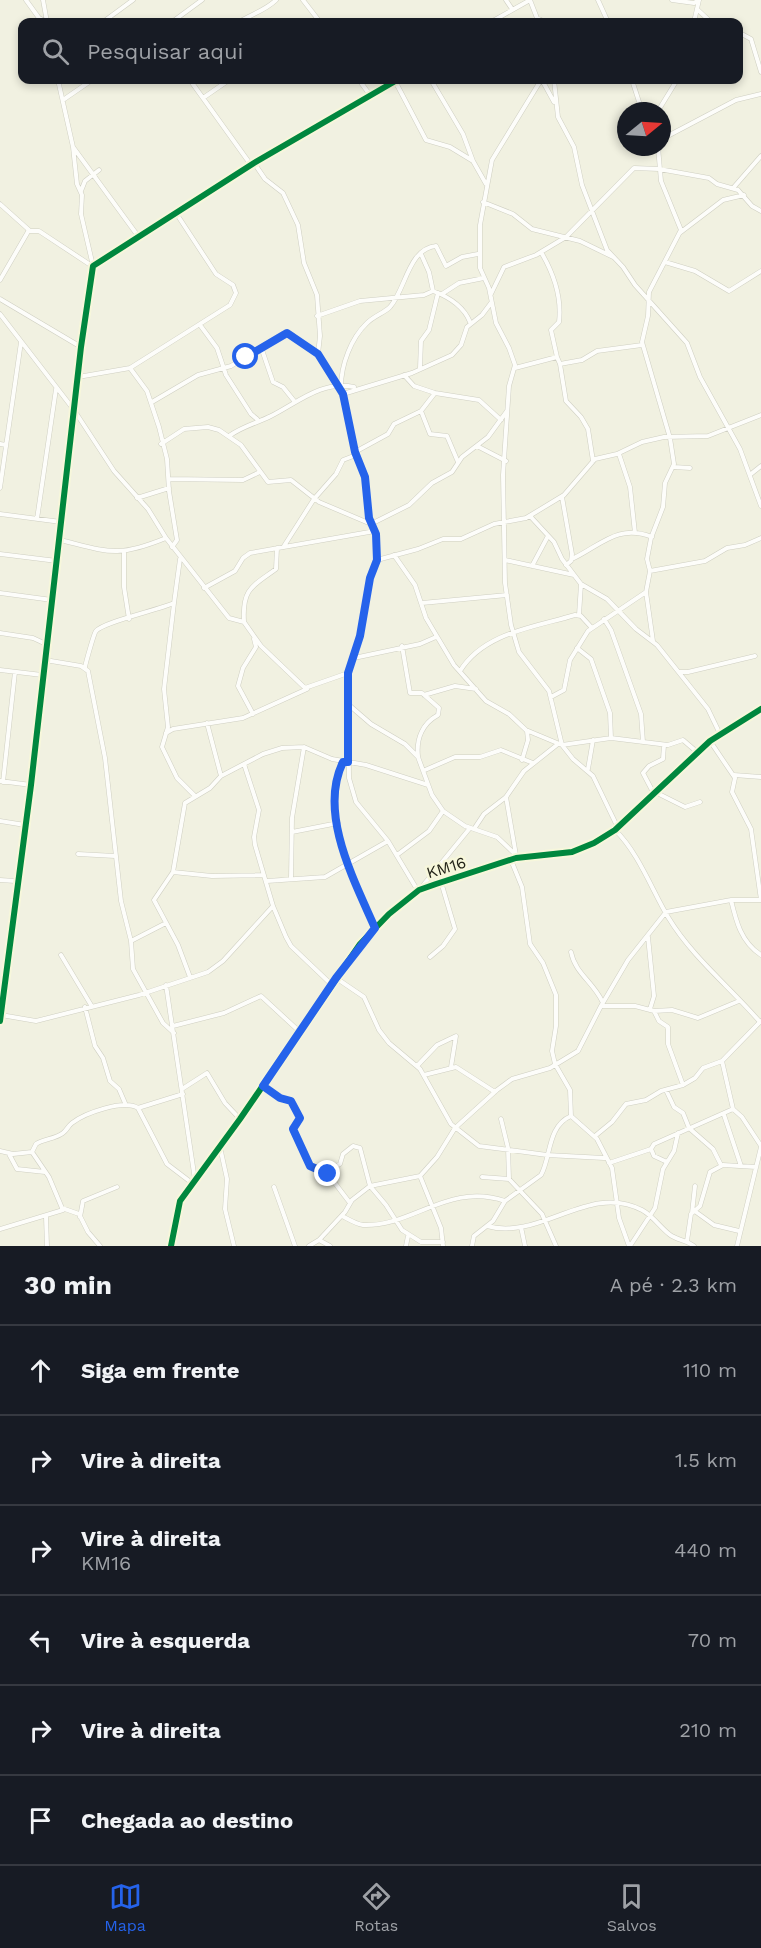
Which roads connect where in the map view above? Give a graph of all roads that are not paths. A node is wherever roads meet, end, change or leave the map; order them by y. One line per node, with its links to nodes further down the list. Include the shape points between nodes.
1 (26, 0): 17 (street)
2 (43, 0): 18 (street)
3 (134, 0): 19 (street)
4 (202, 0): 20 (street)
5 (276, 0): 21 (street)
6 (303, 0): 15 (street)
7 (506, 0): 13 (street)
8 (530, 0): 13 (street); 24 (street)
9 (598, 0): 25 (street)
10 (672, 0): 12 (street)
11 (699, 0): 12 (street); 14 (street)
12 (694, 3): 14 (street)
13 (512, 9): 16 (street)
14 (698, 10): 26 (street); 27 (street)
15 (313, 14): 22 (street); 23 (street)
16 (500, 17)
17 (39, 18)
18 (46, 18)
19 (109, 18)
20 (177, 18)
21 (245, 18)
22 (311, 18)
23 (316, 18)
24 (537, 18)
25 (606, 18)
26 (695, 18)
27 (707, 18)
28 (743, 35): 29 (street, via 751,39)
29 (761, 72)
30 (59, 84): 46 (street)
31 (86, 84): 46 (street)
32 (193, 84): 45 (street)
33 (223, 84): 45 (street)
34 (362, 84): 44 (street)
35 (390, 84): 44 (street)
36 (397, 84): 54 (street, via 426,140 450,147)
37 (433, 84): 54 (street, via 463,134)
38 (539, 84): 59 (street, via 492,160)
39 (544, 84): 47 (street)
40 (555, 84): 47 (street)
41 (633, 84): 48 (street)
42 (675, 84): 49 (street)
43 (761, 94): 50 (street, via 736,100)
44 (370, 96): 55 (street)
45 (203, 98): 55 (street)
46 (63, 100): 51 (street)
47 (555, 102): 66 (street, via 558,117 574,147)
48 (639, 102)
49 (664, 102)
50 (671, 134)
51 (73, 147): 58 (street); 61 (street)
52 (660, 156): 56 (street)
53 (761, 156): 60 (street)
54 (472, 161): 59 (street)
55 (253, 164): 67 (street); 88 (street, via 283,193 294,215 304,263 317,295)
56 (659, 169): 60 (street); 66 (street, via 631,169); 69 (street)
57 (99, 170): 58 (street)
58 (93, 174): 61 (street); 70 (street)
59 (486, 184): 63 (street)
60 (734, 187): 62 (street)
61 (81, 192): 77 (street, via 81,214)
62 (744, 195): 65 (street); 69 (street, via 723,200)
63 (483, 202): 71 (street, via 513,214 532,229); 74 (street)
64 (0, 204): 68 (street)
65 (761, 211)
66 (592, 212): 71 (street); 75 (street)
67 (176, 213): 70 (street); 90 (street, via 216,274 230,282 236,292 228,308)
68 (28, 231): 77 (street, via 39,231); 80 (street)
69 (680, 233): 76 (street)
70 (138, 236): 77 (street)
71 (566, 237): 72 (street); 75 (street)
72 (541, 252): 82 (street, via 504,267); 96 (street, via 554,276 560,301 559,322 551,330)
73 (421, 254): 74 (street, via 436,246 446,266); 81 (street); 83 (street, via 413,261)
74 (478, 254): 79 (street)
75 (613, 257): 84 (street)
76 (665, 262): 78 (street, via 695,272 729,291); 84 (street)
77 (93, 266): 93 (street)
78 (761, 271)
79 (484, 278): 81 (street); 82 (street)
80 (0, 280)
81 (438, 293): 83 (street); 89 (street, via 462,309); 101 (street, via 428,332 421,341)
82 (491, 294): 86 (street)
83 (395, 297): 88 (street, via 360,301); 104 (street, via 390,307 360,331 344,363)
84 (647, 298): 92 (street); 117 (street, via 687,343 700,376)
85 (0, 299): 93 (street)
86 (491, 303): 89 (street); 99 (street)
87 (0, 314): 91 (street)
88 (317, 316): 95 (street)
89 (471, 322): 101 (street, via 456,352)
90 (200, 326): 98 (street); 100 (street, via 217,348)
91 (21, 341): 105 (street); 122 (street)
92 (642, 345): 97 (street, via 597,351 584,359); 119 (street)
93 (81, 347): 103 (street)
94 (261, 347): 95 (street, via 287,333); 100 (street); 110 (street, via 273,382 283,387)
95 (318, 354): 104 (street)
96 (557, 357): 97 (street); 99 (street)
97 (560, 364): 126 (street, via 566,400 588,429)
98 (130, 368): 103 (street); 109 (street)
99 (515, 368): 113 (street, via 508,386)
100 (224, 369): 109 (street, via 198,375); 115 (street)
101 (420, 369): 102 (street)
102 (404, 375): 106 (street); 107 (street, via 414,386)
103 (78, 377): 111 (street)
104 (340, 387): 106 (street); 108 (street); 110 (street, via 317,390)
105 (57, 388): 111 (street); 143 (street, via 46,440)
106 (356, 388): 108 (street)
107 (435, 393): 112 (street); 116 (street, via 479,400)
108 (343, 394): 124 (street)
109 (152, 402): 121 (street)
110 (295, 402): 115 (street)
111 (74, 410): 138 (street, via 106,460); 144 (street)
112 (421, 411): 124 (street, via 394,424 388,434); 128 (street, via 429,433 446,435)
113 (508, 411): 116 (street); 127 (street)
114 (761, 415): 117 (street)
115 (258, 420): 118 (street)
116 (501, 420): 123 (street)
117 (730, 429): 119 (street, via 708,436); 133 (street)
118 (229, 436): 121 (street, via 214,428 184,429); 132 (street)
119 (670, 438): 125 (street, via 646,441); 130 (street)
120 (0, 444): 122 (street)
121 (162, 444): 134 (street)
122 (6, 445): 135 (street)
123 (477, 446): 127 (street); 128 (street)
124 (356, 453): 139 (street, via 343,460); 146 (street, via 365,477)
125 (619, 453): 126 (street); 148 (street, via 630,487)
126 (592, 460): 137 (street)
127 (506, 461): 145 (street)
128 (458, 462): 146 (street, via 452,472 415,500)
129 (761, 466): 133 (street)
130 (674, 467): 131 (street); 150 (street, via 665,483 663,507)
131 (690, 468)
132 (260, 472): 134 (street, via 243,480); 139 (street, via 268,482 293,481)
133 (751, 474): 140 (street)
134 (169, 479): 136 (street)
135 (0, 488)
136 (169, 488): 138 (street); 155 (street, via 177,543)
137 (562, 497): 142 (street); 163 (street)
138 (137, 498): 151 (street)
139 (314, 499): 146 (street); 154 (street)
140 (761, 506)
141 (0, 514): 143 (street)
142 (530, 516): 145 (street); 149 (street)
143 (37, 519): 144 (street)
144 (61, 522): 153 (street)
145 (504, 523): 159 (street, via 461,539 443,539); 162 (street)
146 (371, 524): 147 (street)
147 (375, 531): 154 (street); 161 (street)
148 (635, 533): 150 (street); 163 (street, via 612,535)
149 (548, 536): 165 (street); 166 (street)
150 (652, 537): 167 (street, via 647,559)
151 (166, 538): 155 (street); 157 (street)
152 (761, 538): 167 (street, via 727,548 705,561)
153 (60, 540): 157 (street, via 100,551); 164 (street)
154 (284, 546): 156 (street)
155 (172, 547): 160 (street)
156 (277, 548): 170 (street, via 250,553 235,571); 181 (street, via 276,569 253,583 245,597)
157 (124, 552): 179 (street)
158 (0, 554): 164 (street)
159 (394, 555): 161 (street); 176 (street, via 415,585)
160 (180, 558): 170 (street); 175 (street)
161 (377, 560): 192 (street)
162 (505, 560): 166 (street); 173 (street)
163 (572, 560): 165 (street)
164 (57, 561): 174 (street)
165 (566, 565): 168 (street)
166 (532, 566): 168 (street)
167 (650, 571): 171 (street)
168 (574, 575): 169 (street)
169 (581, 584): 177 (street, via 602,595); 178 (street)
170 (204, 588): 181 (street, via 229,618)
171 (646, 592): 177 (street); 187 (street)
172 (0, 593): 174 (street)
173 (507, 595): 176 (street); 183 (street)
174 (52, 600): 188 (street)
175 (174, 603): 179 (street); 210 (street, via 164,689 168,724)
176 (422, 603): 186 (street)
177 (621, 612): 180 (street); 187 (street)
178 (579, 615): 182 (street); 183 (street)
179 (129, 619): 194 (street, via 109,622 96,631)
180 (604, 619): 182 (street); 215 (street, via 641,714)
181 (244, 622): 185 (street)
182 (592, 628): 190 (street)
183 (512, 632): 196 (street, via 489,644); 204 (street, via 519,652)
184 (0, 633): 188 (street)
185 (253, 635): 201 (street); 207 (street, via 256,647 237,686)
186 (436, 637): 189 (street); 196 (street)
187 (653, 641): 198 (street)
188 (46, 644): 193 (street)
189 (402, 646): 192 (street); 203 (street, via 408,689 410,693)
190 (577, 648): 204 (street, via 569,663 564,690); 212 (street, via 591,659 610,713)
191 (755, 656): 198 (street)
192 (354, 658): 199 (street)
193 (45, 660): 194 (street); 200 (street)
194 (85, 667): 247 (street, via 105,758)
195 (0, 670): 197 (street)
196 (460, 671): 202 (street)
197 (15, 672): 200 (street); 230 (street)
198 (678, 672): 211 (street, via 708,709)
199 (348, 673): 201 (street); 205 (street)
200 (42, 675): 231 (street)
201 (307, 689): 207 (street)
202 (476, 689): 203 (street, via 455,686); 209 (street)
203 (424, 695): 220 (street, via 439,712 424,724)
204 (551, 697): 216 (street)
205 (349, 705): 220 (street); 222 (street)
206 (761, 710): 211 (street, KM16)
207 (253, 714): 208 (street)
208 (207, 723): 210 (street, via 172,729); 228 (street)
209 (526, 730): 216 (street); 221 (street, via 528,740)
210 (165, 734): 234 (street, via 162,747 170,766)
211 (720, 734): 214 (street, KM16)
212 (611, 738): 213 (street); 215 (street)
213 (593, 741): 216 (street); 225 (street)
214 (710, 741): 219 (street, KM16); 227 (street)
215 (644, 742): 217 (street)
216 (560, 744): 223 (street); 225 (street)
217 (664, 745): 219 (street, via 683,740); 233 (street, via 663,759 643,773)
218 (304, 747): 222 (street); 224 (street, via 275,749); 243 (street)
219 (697, 752): 233 (street, KM16)
220 (418, 757): 226 (street)
221 (522, 760): 223 (street); 226 (street, via 501,750 480,757 455,757)
222 (345, 762): 232 (street); 239 (street, via 334,785); 244 (street, via 356,802)
223 (534, 763): 235 (street)
224 (244, 764): 228 (street); 251 (street, via 257,803 254,837)
225 (588, 769): 242 (street)
226 (424, 770): 232 (street)
227 (734, 775): 229 (street); 259 (street, via 732,792 754,841)
228 (221, 776): 234 (street)
229 (761, 777)
230 (2, 781): 231 (street)
231 (30, 785): 240 (street)
232 (428, 785): 237 (street)
233 (655, 793): 236 (street, via 685,807); 242 (street, KM16)
234 (195, 796): 250 (street, via 184,806)
235 (506, 797): 241 (street); 248 (street)
236 (700, 802)
237 (443, 812): 241 (street); 246 (street, via 429,831)
238 (0, 821): 240 (street)
239 (338, 823): 243 (street); 249 (street)
240 (25, 825): 254 (street)
241 (472, 828): 248 (street, via 497,837); 257 (street)
242 (616, 829): 248 (street, KM16, via 572,852); 261 (street)
243 (292, 831): 252 (street)
244 (388, 841): 246 (street); 249 (street)
245 (78, 854): 247 (street)
246 (398, 855): 257 (street)
247 (115, 856): 265 (street)
248 (514, 858): 256 (street, KM16); 289 (street, via 524,895 530,944 543,963 556,996 551,1046)
249 (347, 864): 252 (street, via 325,877); 263 (street)
250 (173, 872): 251 (street); 262 (street, via 154,898)
251 (264, 875): 255 (street)
252 (291, 878): 255 (street)
253 (0, 880): 254 (street)
254 (16, 881): 282 (street)
255 (267, 881): 260 (street)
256 (441, 882): 257 (street, KM16); 269 (street, via 455,929)
257 (419, 891): 263 (street, KM16)
258 (731, 900): 259 (street); 261 (street); 268 (street, via 740,931)
259 (761, 900)
260 (273, 906): 270 (street, via 215,969); 273 (street, via 291,946)
261 (666, 912): 264 (street); 277 (street, via 710,970)
262 (166, 923): 265 (street); 270 (street)
263 (375, 928): 271 (street, KM16)
264 (648, 937): 278 (street, via 628,960); 281 (street)
265 (131, 940): 274 (street, via 133,969)
266 (571, 952): 278 (street, via 574,965 596,988)
267 (62, 955): 279 (street)
268 (761, 955)
269 (430, 957)
270 (190, 977): 272 (street)
271 (336, 978): 273 (street, KM16); 290 (street, via 364,997 385,1037)
272 (166, 984): 274 (street); 285 (street)
273 (332, 985): 286 (street, KM16)
274 (146, 991): 275 (street); 276 (street)
275 (139, 995): 276 (street); 279 (street)
276 (150, 1000): 287 (street, via 164,1025)
277 (740, 1001): 281 (street, via 692,1019 672,1010); 284 (street)
278 (601, 1004): 281 (street); 289 (street, via 582,1046)
279 (91, 1005): 280 (street)
280 (85, 1007): 282 (street, via 32,1022); 298 (street, via 95,1046 110,1082 119,1089)
281 (652, 1010): 293 (street, via 668,1027 668,1044)
282 (1, 1015): 283 (street)
283 (0, 1021)
284 (760, 1021): 288 (street)
285 (173, 1026): 286 (street, via 224,1013 261,996); 287 (street)
286 (300, 1032): 294 (street, KM16)
287 (174, 1033): 296 (street)
288 (722, 1061): 293 (street, via 703,1068); 300 (street)
289 (555, 1064): 297 (street, via 512,1079); 302 (street, via 570,1090)
290 (417, 1066): 291 (street, via 437,1045 456,1036); 292 (street)
291 (451, 1067): 292 (street); 297 (street, via 459,1067)
292 (424, 1075): 305 (street)
293 (683, 1085): 295 (street)
294 (263, 1086): 303 (street, KM16); 324 (street, via 291,1101 300,1118 293,1129 297,1142 310,1166)
295 (666, 1090): 306 (street); 308 (street, via 627,1104)
296 (182, 1092): 299 (street); 303 (street, via 207,1072 225,1103); 328 (street)
297 (495, 1092): 305 (street)
298 (125, 1103): 299 (street); 314 (street, via 73,1121 61,1135 34,1146)
299 (138, 1108): 328 (street, via 167,1164)
300 (733, 1109): 301 (street); 309 (street)
301 (724, 1115): 306 (street); 321 (street)
302 (571, 1116): 308 (street); 316 (street, via 559,1125)
303 (240, 1119): 310 (street, KM16)
304 (501, 1119): 311 (street)
305 (455, 1128): 311 (street, via 483,1148); 325 (street)
306 (689, 1128): 307 (street); 320 (street, via 714,1149)
307 (678, 1133): 312 (street, via 659,1140); 318 (street)
308 (597, 1136): 317 (street)
309 (761, 1146): 322 (street)
310 (219, 1147): 328 (street, KM16); 357 (street, via 226,1179 225,1209)
311 (508, 1148): 316 (street); 327 (street)
312 (651, 1149): 318 (street, via 654,1156); 319 (street)
313 (0, 1151): 315 (street)
314 (32, 1152): 315 (street); 323 (street)
315 (9, 1154): 323 (street, via 17,1169)
316 (546, 1154): 317 (street); 333 (street, via 541,1175)
317 (605, 1158): 319 (street)
318 (667, 1162): 341 (street, via 657,1204)
319 (609, 1163): 335 (street)
320 (721, 1165): 321 (street); 339 (street, via 708,1174 700,1206)
321 (741, 1166): 322 (street)
322 (756, 1167): 349 (street)
323 (45, 1172): 338 (street)
324 (325, 1172): 330 (street, via 340,1164 345,1152 357,1146 362,1151); 336 (street)
325 (420, 1176): 330 (street); 337 (street)
326 (482, 1177): 327 (street)
327 (509, 1179): 333 (street)
328 (193, 1181): 356 (street, KM16, via 177,1208)
329 (117, 1186): 343 (street, via 83,1201)
330 (370, 1186): 336 (street); 344 (street)
331 (695, 1186): 339 (street)
332 (274, 1187): 358 (street)
333 (518, 1191): 334 (street); 345 (street)
334 (505, 1201): 337 (street, via 480,1196); 346 (street)
335 (617, 1201): 341 (street); 345 (street, via 577,1208); 365 (street)
336 (350, 1203): 340 (street)
337 (432, 1206): 344 (street); 353 (street)
338 (63, 1210): 342 (street); 343 (street, via 75,1212)
339 (694, 1212): 349 (street, via 714,1225); 352 (street)
340 (342, 1215): 344 (street, via 362,1225); 351 (street)
341 (650, 1216): 352 (street, via 670,1235); 365 (street)
342 (46, 1217): 348 (street); 354 (street)
343 (80, 1218): 355 (street)
344 (394, 1219): 350 (street)
345 (546, 1222): 347 (street); 364 (street)
346 (487, 1226): 347 (street); 362 (street, via 474,1236)
347 (521, 1227): 363 (street)
348 (0, 1229)
349 (739, 1231): 367 (street)
350 (408, 1236): 353 (street); 361 (street)
351 (319, 1240): 359 (street); 360 (street)
352 (687, 1241): 366 (street)
353 (443, 1244)
354 (47, 1246)
355 (100, 1246)
356 (171, 1246)
357 (234, 1246)
358 (295, 1246)
359 (309, 1246)
360 (330, 1246)
361 (406, 1246)
362 (472, 1246)
363 (525, 1246)
364 (556, 1246)
365 (630, 1246)
366 (694, 1246)
367 (737, 1246)

